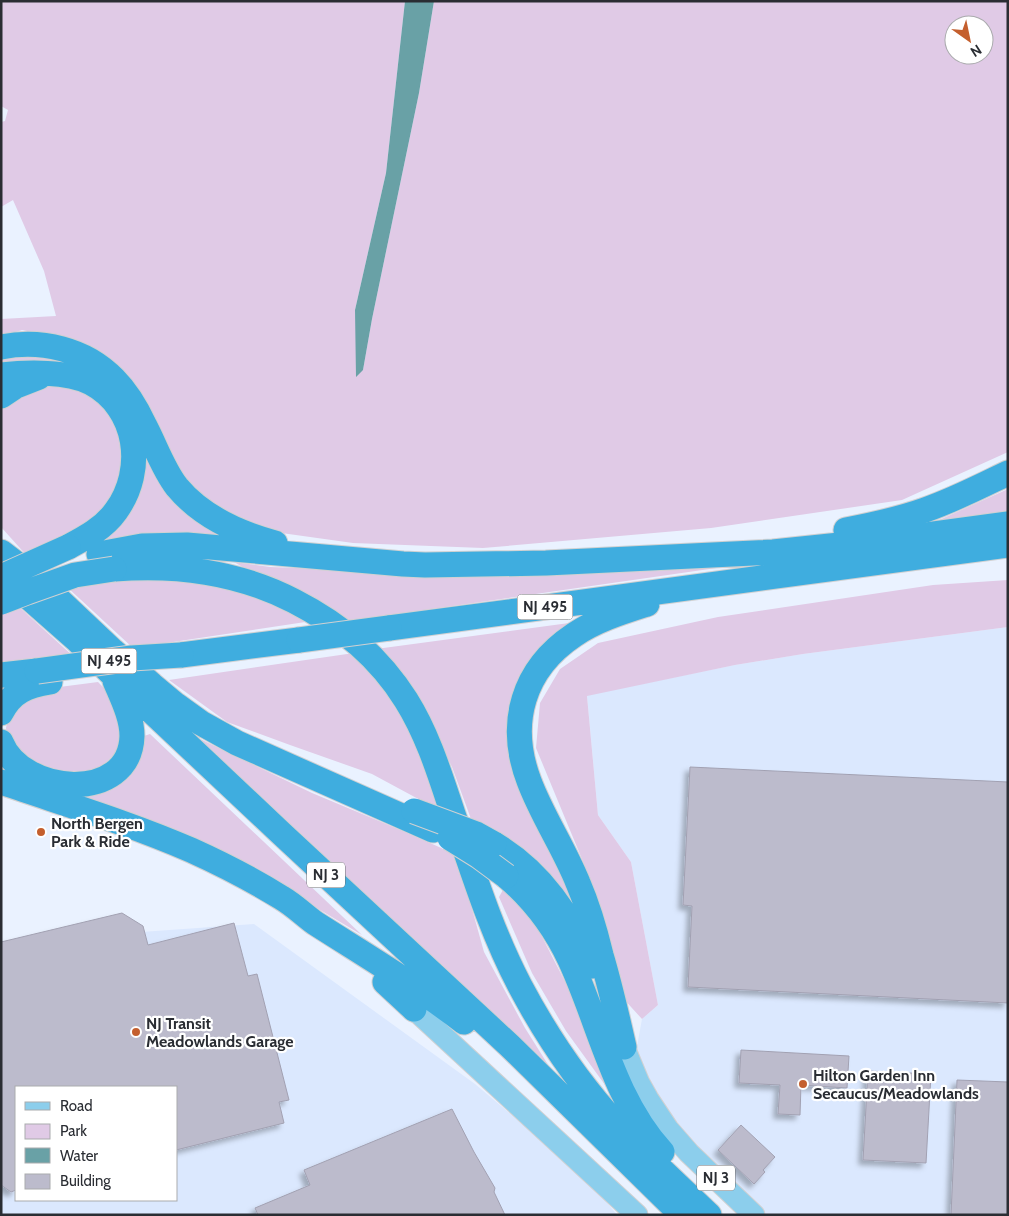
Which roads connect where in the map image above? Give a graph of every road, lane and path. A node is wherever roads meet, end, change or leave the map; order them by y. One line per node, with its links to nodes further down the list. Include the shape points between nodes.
1 (1, 347): 12 (highway, via 33,343 48,345 65,349 102,368 131,399 177,487 223,524 273,542)
2 (51, 374): 3 (highway); 4 (highway, via 26,381); 15 (highway, bridge, via 90,382 117,404 132,434 133,472 116,512 96,532)
3 (1, 375)
4 (1, 396)
5 (1008, 474): 14 (highway, via 925,510 824,534 545,553)
6 (1008, 524): 14 (highway, via 798,550)
7 (1, 536): 16 (highway)
8 (1008, 545): 9 (highway)
9 (982, 549): 10 (highway); 17 (highway, NJ 495)
10 (1008, 551)
11 (1, 552): 16 (highway, NJ 3)
12 (351, 560): 13 (highway, via 178,545 142,546); 14 (highway)
13 (107, 561): 18 (highway, via 70,562); 19 (highway, bridge); 35 (highway, via 224,575 256,585 319,615 350,636 375,660 406,700 427,741 494,931 532,1006 565,1059 616,1123)
14 (465, 564)
15 (1, 575): 20 (highway, NJ 3)
16 (40, 582): 26 (highway, NJ 3, via 129,665 201,723)
17 (701, 586): 22 (highway, NJ 495, bridge, via 181,655 132,658); 29 (highway, via 621,612 575,634 550,655 536,673 522,706 519,729 524,766 586,904)
18 (1, 588)
19 (1, 602)
20 (112, 674): 24 (highway, via 128,715 132,738 126,759 112,773 83,784 50,782 17,764); 30 (highway, NJ 3)
21 (1, 675): 22 (highway, NJ 495)
22 (43, 676): 23 (highway, via 8,700)
23 (1, 712)
24 (1, 742)
25 (1, 782): 27 (highway, via 132,827 210,859 283,899)
26 (341, 789): 29 (highway, NJ 3, bridge, via 476,834 514,857 544,885 569,920 585,950); 36 (highway, NJ 3, bridge, via 470,850 506,876 537,906 565,950 618,1084 638,1120 661,1151)
27 (349, 944): 28 (highway, via 368,968); 30 (highway, via 440,1004 514,1064)
28 (414, 1009): 31 (main road)
29 (624, 1047): 37 (main road, NJ 3, via 648,1099 668,1129)
30 (541, 1076): 34 (highway, NJ 3)
31 (617, 1195): 32 (main road); 33 (main road)
32 (628, 1215)
33 (637, 1215)
34 (682, 1215)
35 (709, 1215)
36 (727, 1215)
37 (754, 1215)

